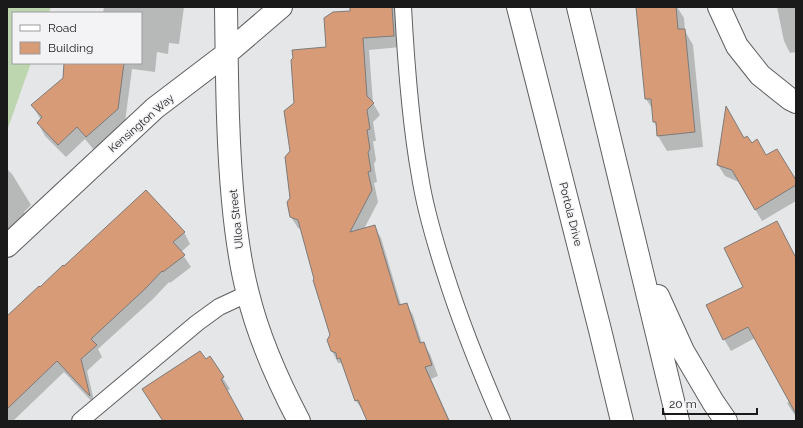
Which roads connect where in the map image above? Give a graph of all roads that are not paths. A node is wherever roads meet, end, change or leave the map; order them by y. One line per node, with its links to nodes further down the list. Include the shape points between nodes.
1 (226, 7): 7 (main road, Ulloa Street)
2 (281, 7): 7 (main road, Kensington Way)
3 (403, 7): 14 (lane, via 405,54 420,177 434,239 457,309)
4 (518, 7): 15 (main road, Portola Drive)
5 (578, 7): 9 (main road)
6 (719, 7): 8 (main road, via 737,46 760,75)
7 (226, 54): 10 (main road, Kensington Way, via 155,108); 11 (main road, Ulloa Street, via 232,189 237,243)
8 (796, 102)
9 (635, 244): 16 (main road); 17 (main road, via 683,351)
10 (7, 246)
11 (248, 294): 12 (lane, via 219,307); 13 (main road, Ulloa Street, via 264,346)
12 (80, 421)
13 (299, 421)
14 (502, 421)
15 (622, 421)
16 (678, 421)
17 (726, 421)

